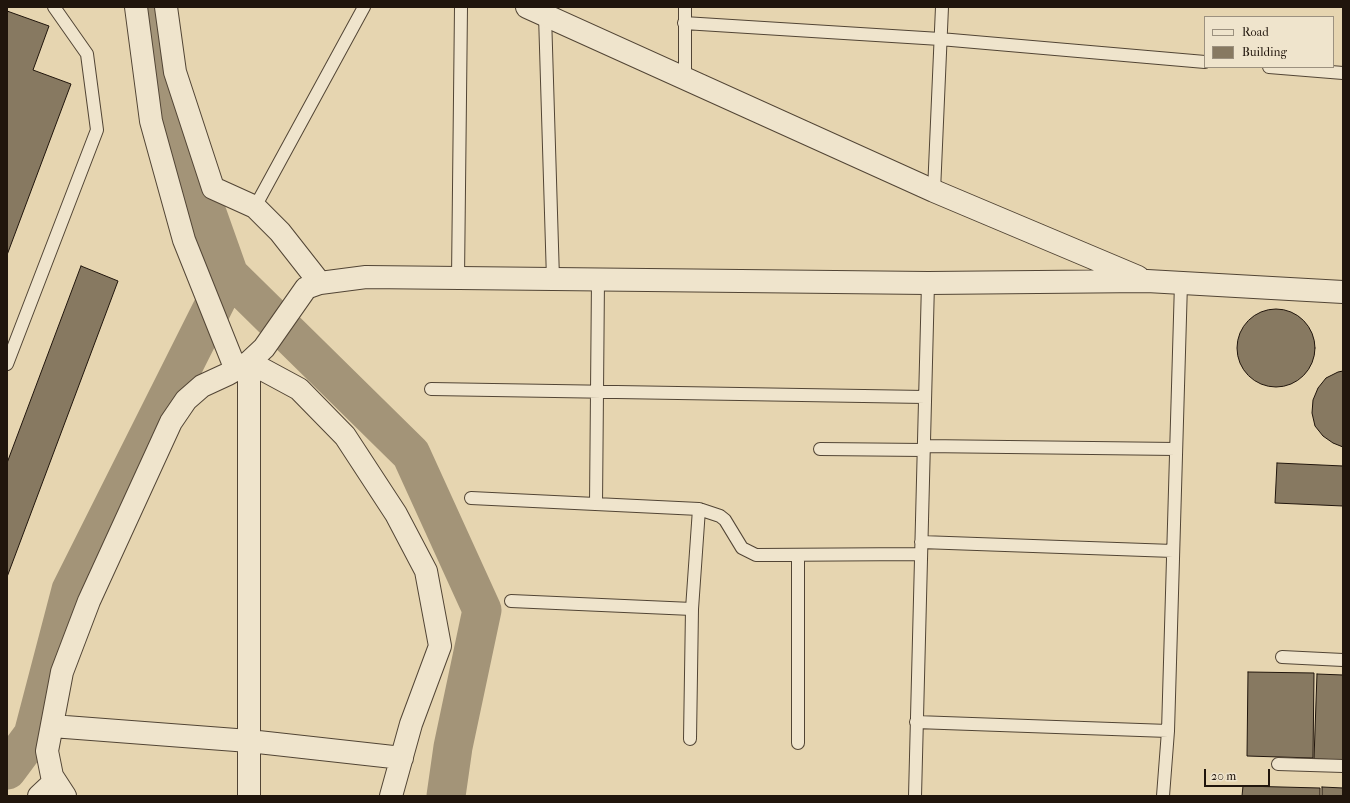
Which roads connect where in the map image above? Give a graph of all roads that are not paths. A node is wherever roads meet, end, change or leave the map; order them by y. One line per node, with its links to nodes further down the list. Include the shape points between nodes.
1 (54, 7): 25 (lane, via 87,54 97,130)
2 (136, 7): 26 (street, via 151,121 184,240)
3 (166, 7): 16 (street, via 175,72 213,188)
4 (364, 7): 16 (lane)
5 (460, 7): 17 (lane)
6 (685, 7): 9 (lane)
7 (942, 7): 10 (lane)
8 (536, 11): 14 (street); 18 (lane)
9 (684, 23): 10 (lane); 14 (lane)
10 (940, 40): 11 (lane); 15 (lane)
11 (1204, 62)
12 (1282, 68): 13 (lane)
13 (1343, 73)
14 (685, 78): 15 (street)
15 (934, 191): 20 (street)
16 (255, 207): 23 (street, via 280,232)
17 (458, 278): 18 (street); 23 (street, via 366,277)
18 (553, 279): 19 (street)
19 (598, 279): 21 (street); 28 (lane)
20 (1147, 281): 21 (street); 22 (street)
21 (928, 283): 29 (lane)
22 (1181, 283): 24 (street); 32 (lane)
23 (313, 285): 26 (street, via 264,348)
24 (1343, 292)
25 (7, 364)
26 (240, 367): 44 (street, via 202,386 186,400 171,422 88,601 62,672); 47 (street); 49 (street, via 299,389 345,436 396,514 426,571 440,646 411,724)
27 (431, 389): 28 (lane)
28 (598, 392): 29 (lane); 34 (lane)
29 (925, 398): 30 (lane)
30 (924, 448): 31 (lane); 32 (lane); 36 (lane)
31 (820, 449)
32 (1176, 449): 37 (lane)
33 (471, 498): 34 (lane)
34 (596, 504): 35 (lane)
35 (699, 509): 38 (lane, via 720,516 742,548 756,555); 40 (lane)
36 (921, 548): 37 (lane); 38 (lane); 43 (lane)
37 (1174, 551): 45 (lane)
38 (798, 555): 48 (lane)
39 (511, 601): 40 (lane)
40 (692, 609): 46 (lane)
41 (1282, 657): 42 (lane)
42 (1343, 660)
43 (916, 722): 45 (lane); 56 (lane)
44 (52, 726): 47 (street); 52 (street, via 47,751 52,776)
45 (1168, 731): 57 (lane)
46 (690, 739)
47 (249, 741): 49 (street); 54 (street)
48 (798, 744)
49 (402, 758): 55 (street)
50 (1278, 764): 51 (lane)
51 (1343, 766)
52 (60, 788): 53 (street)
53 (39, 796)
54 (248, 796)
55 (391, 796)
56 (915, 796)
57 (1163, 796)

